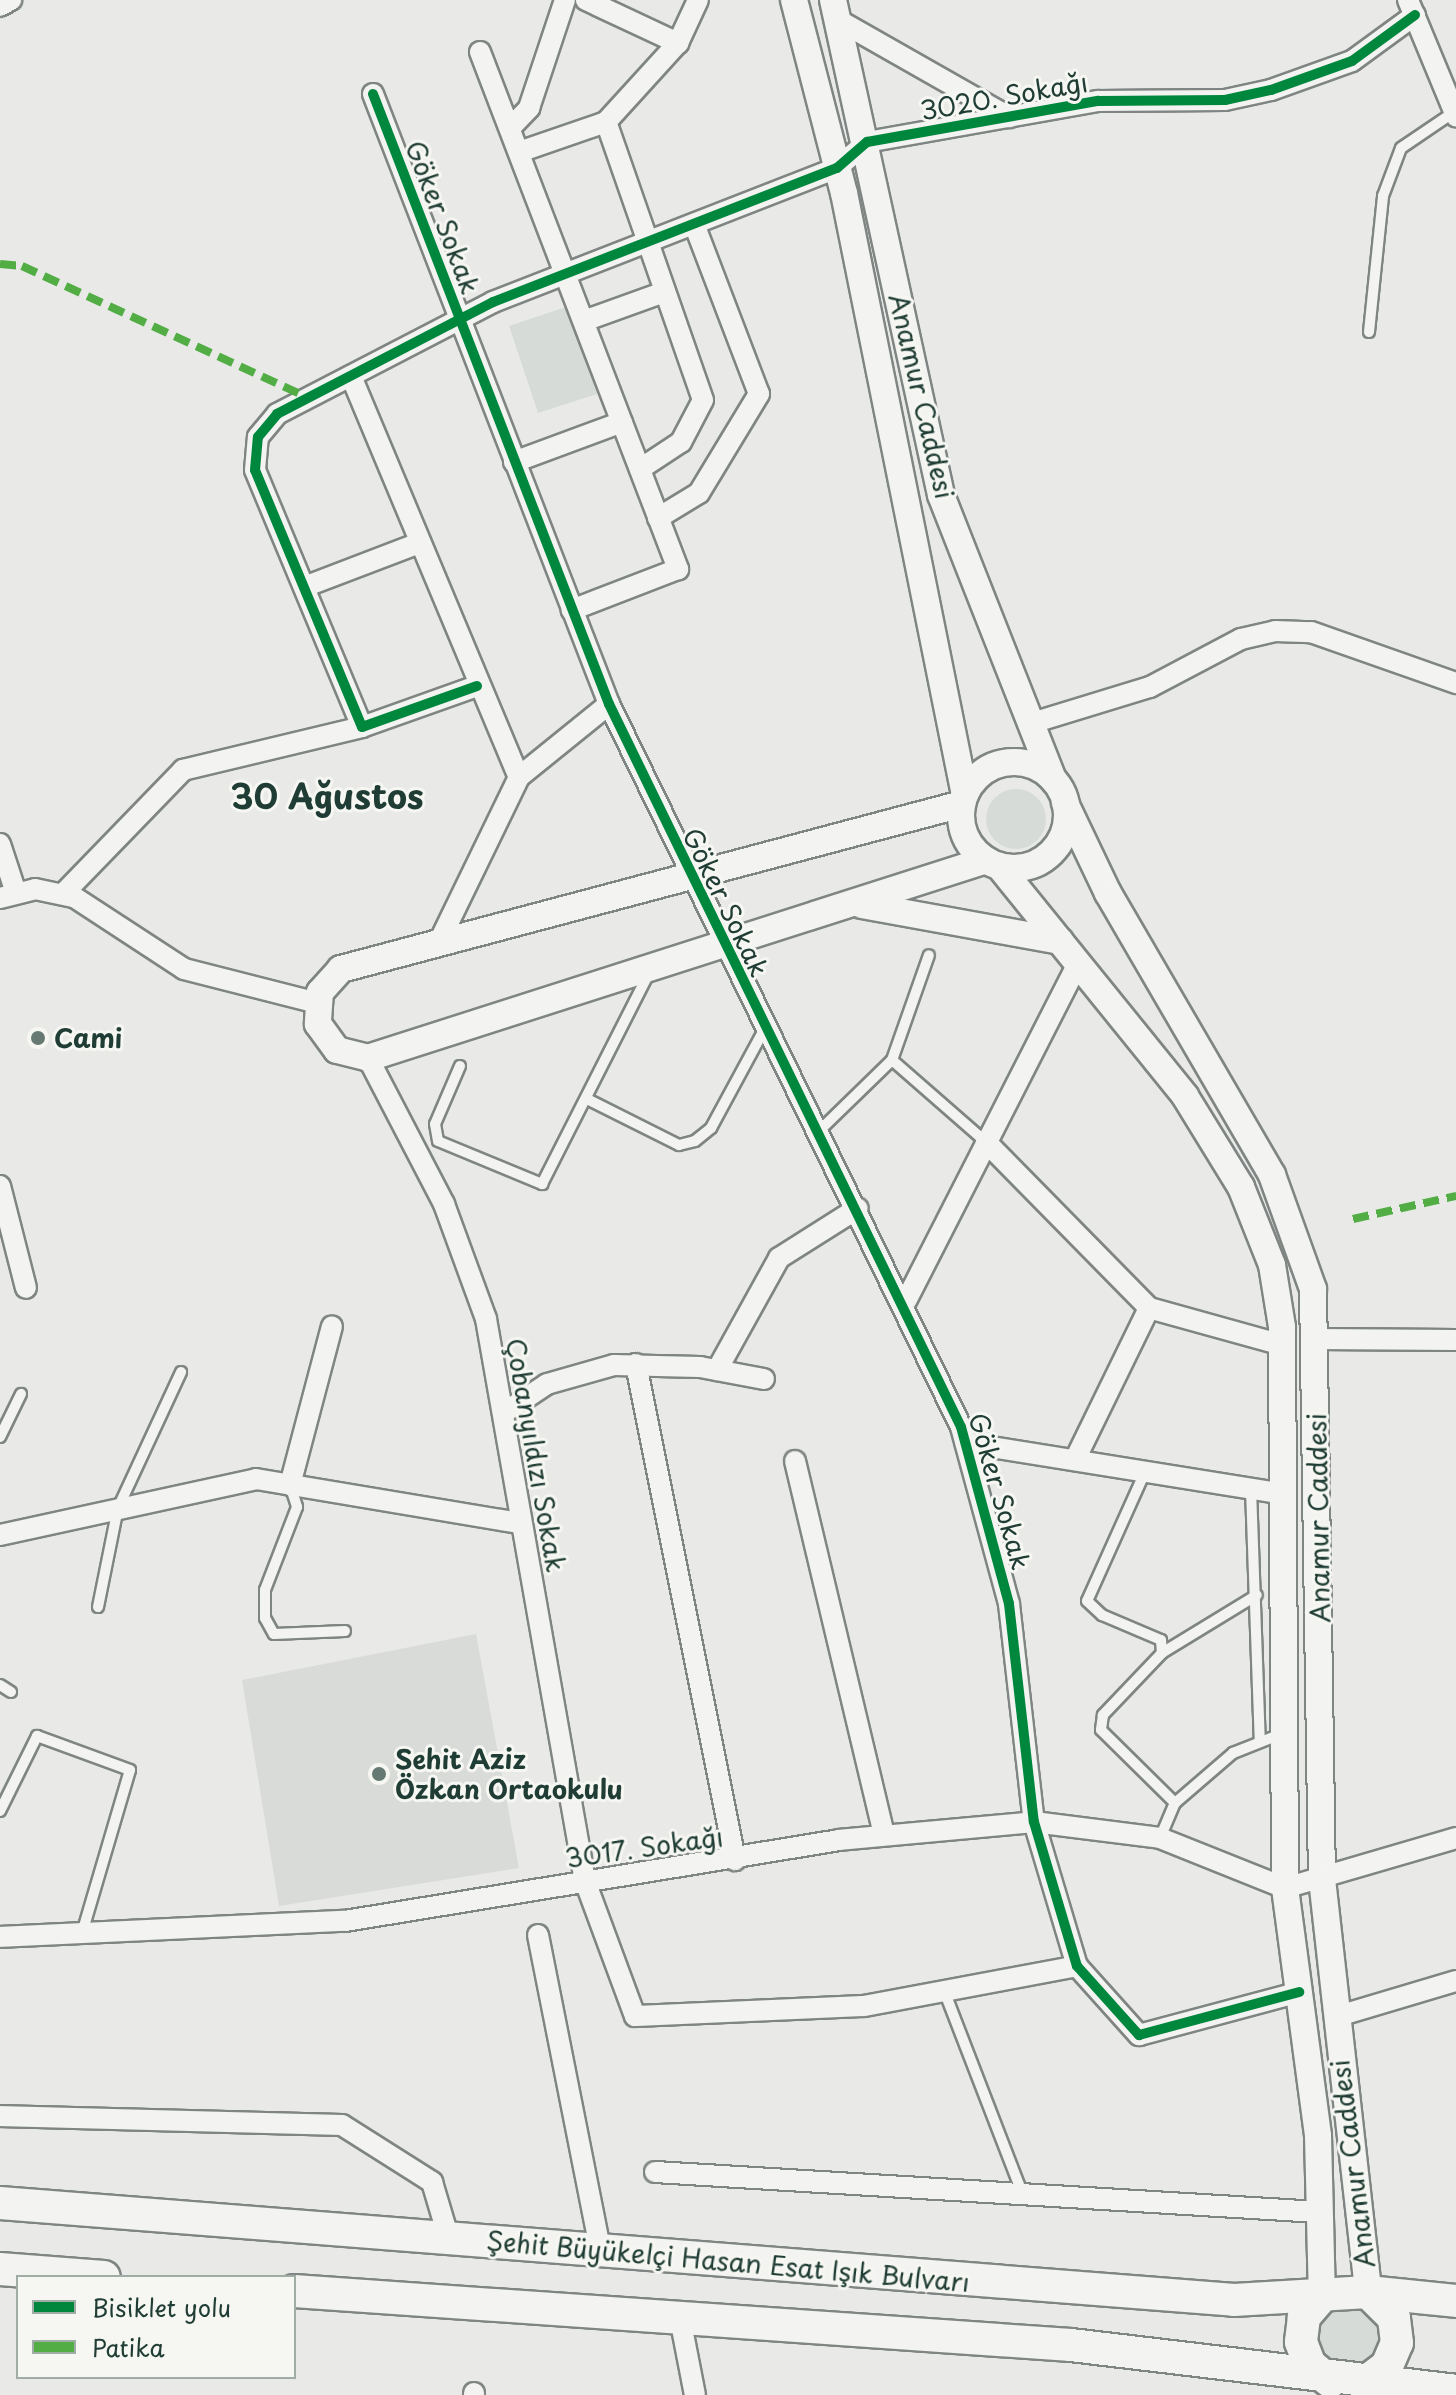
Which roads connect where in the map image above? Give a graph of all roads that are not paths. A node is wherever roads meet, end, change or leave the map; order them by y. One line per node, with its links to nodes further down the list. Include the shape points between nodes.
1 (11, 0): 6 (street)
2 (565, 0): 15 (street, via 529,108)
3 (586, 0): 9 (street)
4 (698, 0): 9 (street)
5 (794, 0): 18 (street, Anamur Caddesi)
6 (0, 6)
7 (1412, 8): 12 (street); 13 (street, 3020. Sokağı, via 1352,61 1271,90 1225,100 1098,101)
8 (836, 10): 13 (street); 16 (street, Anamur Caddesi)
9 (678, 43): 14 (street)
10 (480, 52): 15 (street)
11 (373, 94): 23 (street, Göker Sokak)
12 (1455, 114): 25 (lane, via 1401,148 1383,196)
13 (1009, 117): 16 (street, 3020. Sokağı)
14 (606, 122): 17 (street); 20 (street)
15 (510, 128): 17 (street)
16 (867, 142): 18 (street); 37 (street, Anamur Caddesi, via 941,495)
17 (519, 152): 21 (street)
18 (837, 168): 19 (street); 41 (street, Anamur Caddesi)
19 (694, 224): 20 (street); 30 (street, via 759,394 699,493)
20 (646, 242): 21 (street); 22 (street)
21 (566, 274): 23 (street); 24 (street)
22 (664, 292): 24 (street); 29 (street, via 703,400 681,442)
23 (458, 319): 26 (street); 28 (street, Göker Sokak)
24 (584, 321): 27 (street)
25 (1369, 332)
26 (351, 376): 31 (street); 32 (street, via 277,414 255,447 258,481)
27 (622, 422): 28 (street); 29 (street)
28 (514, 462): 33 (street, Göker Sokak)
29 (640, 469): 30 (street)
30 (658, 518): 33 (street, via 678,569)
31 (419, 543): 32 (street); 35 (street)
32 (304, 587): 38 (street)
33 (572, 610): 36 (street, Göker Sokak)
34 (1456, 683): 37 (street, via 1311,632 1275,631 1241,639 1150,687)
35 (477, 686): 38 (street); 39 (street)
36 (609, 704): 39 (street); 45 (street, Göker Sokak)
37 (1032, 723): 40 (street, Anamur Caddesi)
38 (362, 727): 47 (street, via 183,770)
39 (519, 777): 50 (street)
40 (1053, 779): 41 (street, via 1031,765 1005,763 981,774); 42 (street)
41 (964, 799): 44 (street, via 963,830); 45 (street)
42 (1065, 803): 44 (street, via 1064,831 1050,854 1026,867); 69 (street, Anamur Caddesi, via 1108,893 1272,1175 1308,1264)
43 (0, 844): 46 (street)
44 (992, 863): 48 (street); 49 (street, Anamur Caddesi)
45 (688, 877): 50 (street); 51 (street, Göker Sokak)
46 (8, 894): 47 (street)
47 (63, 894): 55 (street, via 105,912 184,969)
48 (850, 903): 49 (street); 51 (street)
49 (1060, 941): 53 (street, Anamur Caddesi)
50 (438, 944): 55 (street, via 341,969)
51 (722, 945): 54 (street); 56 (street, Göker Sokak)
52 (929, 955): 58 (lane)
53 (1079, 961): 62 (street); 71 (street, Anamur Caddesi, via 1185,1096 1241,1187 1272,1265)
54 (652, 967): 57 (street); 60 (lane)
55 (317, 1003): 57 (street, via 328,1043)
56 (765, 1028): 60 (lane, via 711,1128 695,1141 679,1145); 61 (street, Göker Sokak)
57 (368, 1058): 77 (street, Çobanyıldızı Sokak, via 421,1154 466,1261)
58 (892, 1060): 61 (lane); 62 (lane)
59 (460, 1066): 60 (lane, via 435,1124 438,1141 531,1186 550,1178)
60 (587, 1099)
61 (818, 1132): 64 (street, Göker Sokak)
62 (986, 1142): 66 (street); 67 (street)
63 (0, 1186): 65 (street)
64 (858, 1208): 66 (street, Göker Sokak); 73 (street, via 779,1258)
65 (26, 1288)
66 (906, 1301): 79 (street, Göker Sokak)
67 (1149, 1308): 71 (street); 80 (street)
68 (332, 1326): 83 (street)
69 (1316, 1339): 70 (street); 103 (street, Anamur Caddesi)
70 (1456, 1340)
71 (1282, 1345): 85 (street, Anamur Caddesi)
72 (636, 1364): 73 (street); 77 (street, via 571,1375); 102 (street)
73 (717, 1370): 75 (street)
74 (181, 1372): 86 (lane)
75 (764, 1379)
76 (21, 1394): 78 (lane)
77 (505, 1412): 87 (street, Çobanyıldızı Sokak)
78 (0, 1437)
79 (966, 1443): 80 (street); 98 (street, Göker Sokak, via 1009,1604)
80 (1075, 1460): 82 (street)
81 (795, 1461): 99 (street)
82 (1145, 1472): 84 (street); 92 (lane, via 1087,1601 1102,1615 1161,1640)
83 (290, 1485): 86 (street, via 256,1479); 87 (street); 91 (lane, via 297,1507 265,1590 265,1618 274,1634)
84 (1251, 1489): 85 (street); 89 (lane)
85 (1283, 1494): 95 (street, Anamur Caddesi)
86 (118, 1508): 88 (street); 90 (lane)
87 (520, 1523): 104 (street, Çobanyıldızı Sokak)
88 (0, 1535)
89 (1257, 1595): 92 (lane); 95 (lane)
90 (98, 1607)
91 (345, 1631)
92 (1162, 1653): 96 (lane, via 1103,1715 1101,1730)
93 (0, 1685): 94 (lane)
94 (11, 1692)
95 (1272, 1738): 96 (lane, via 1233,1753); 105 (street, Anamur Caddesi)
96 (1175, 1803): 100 (lane)
97 (0, 1811): 106 (lane, via 37,1736 130,1770)
98 (1034, 1822): 99 (street, 3017. Sokağı); 100 (street, 3017. Sokağı); 109 (street, Göker Sokak)
99 (884, 1835): 102 (street, 3017. Sokağı)
100 (1160, 1838): 105 (street, 3017. Sokağı)
101 (1456, 1838): 103 (street)
102 (735, 1860): 104 (street, 3017. Sokağı)
103 (1322, 1879): 105 (street); 113 (street, Anamur Caddesi)
104 (585, 1881): 106 (street, 3017. Sokağı, via 345,1921); 112 (street, Çobanyıldızı Sokak, via 635,2016 864,2006)
105 (1285, 1888): 111 (street, Anamur Caddesi)
106 (82, 1933): 108 (street, 3017. Sokağı)
107 (538, 1935): 120 (street)
108 (0, 1937)
109 (1077, 1966): 111 (street, via 1139,2035); 112 (street)
110 (1456, 1981): 113 (street)
111 (1299, 1992): 118 (street, Anamur Caddesi, via 1318,2136)
112 (945, 1993): 116 (lane)
113 (1335, 2017): 124 (street, Anamur Caddesi)
114 (0, 2116): 119 (street, via 342,2125 432,2182)
115 (655, 2172): 116 (street)
116 (1022, 2195): 118 (street)
117 (0, 2203): 119 (main road, Şehit Büyükelçi Hasan Esat Işık Bulvarı)
118 (1319, 2212): 125 (street, Anamur Caddesi)
119 (449, 2239): 120 (main road, Şehit Büyükelçi Hasan Esat Işık Bulvarı)
120 (601, 2253): 125 (main road, Şehit Büyükelçi Hasan Esat Işık Bulvarı, via 1234,2300)
121 (0, 2269): 122 (main road)
122 (78, 2275)
123 (296, 2291): 127 (main road)
124 (1368, 2292): 125 (main road, Şehit Büyükelçi Hasan Esat Işık Bulvarı); 126 (main road, Şehit Büyükelçi Hasan Esat Işık Bulvarı); 128 (main road, via 1394,2318 1397,2343 1387,2366)
125 (1322, 2296): 128 (main road, via 1304,2317 1301,2342 1310,2365)
126 (1456, 2301)
127 (680, 2318): 128 (main road, via 1071,2345); 130 (street)
128 (1351, 2385): 129 (main road)
129 (1456, 2391)
130 (695, 2395)

